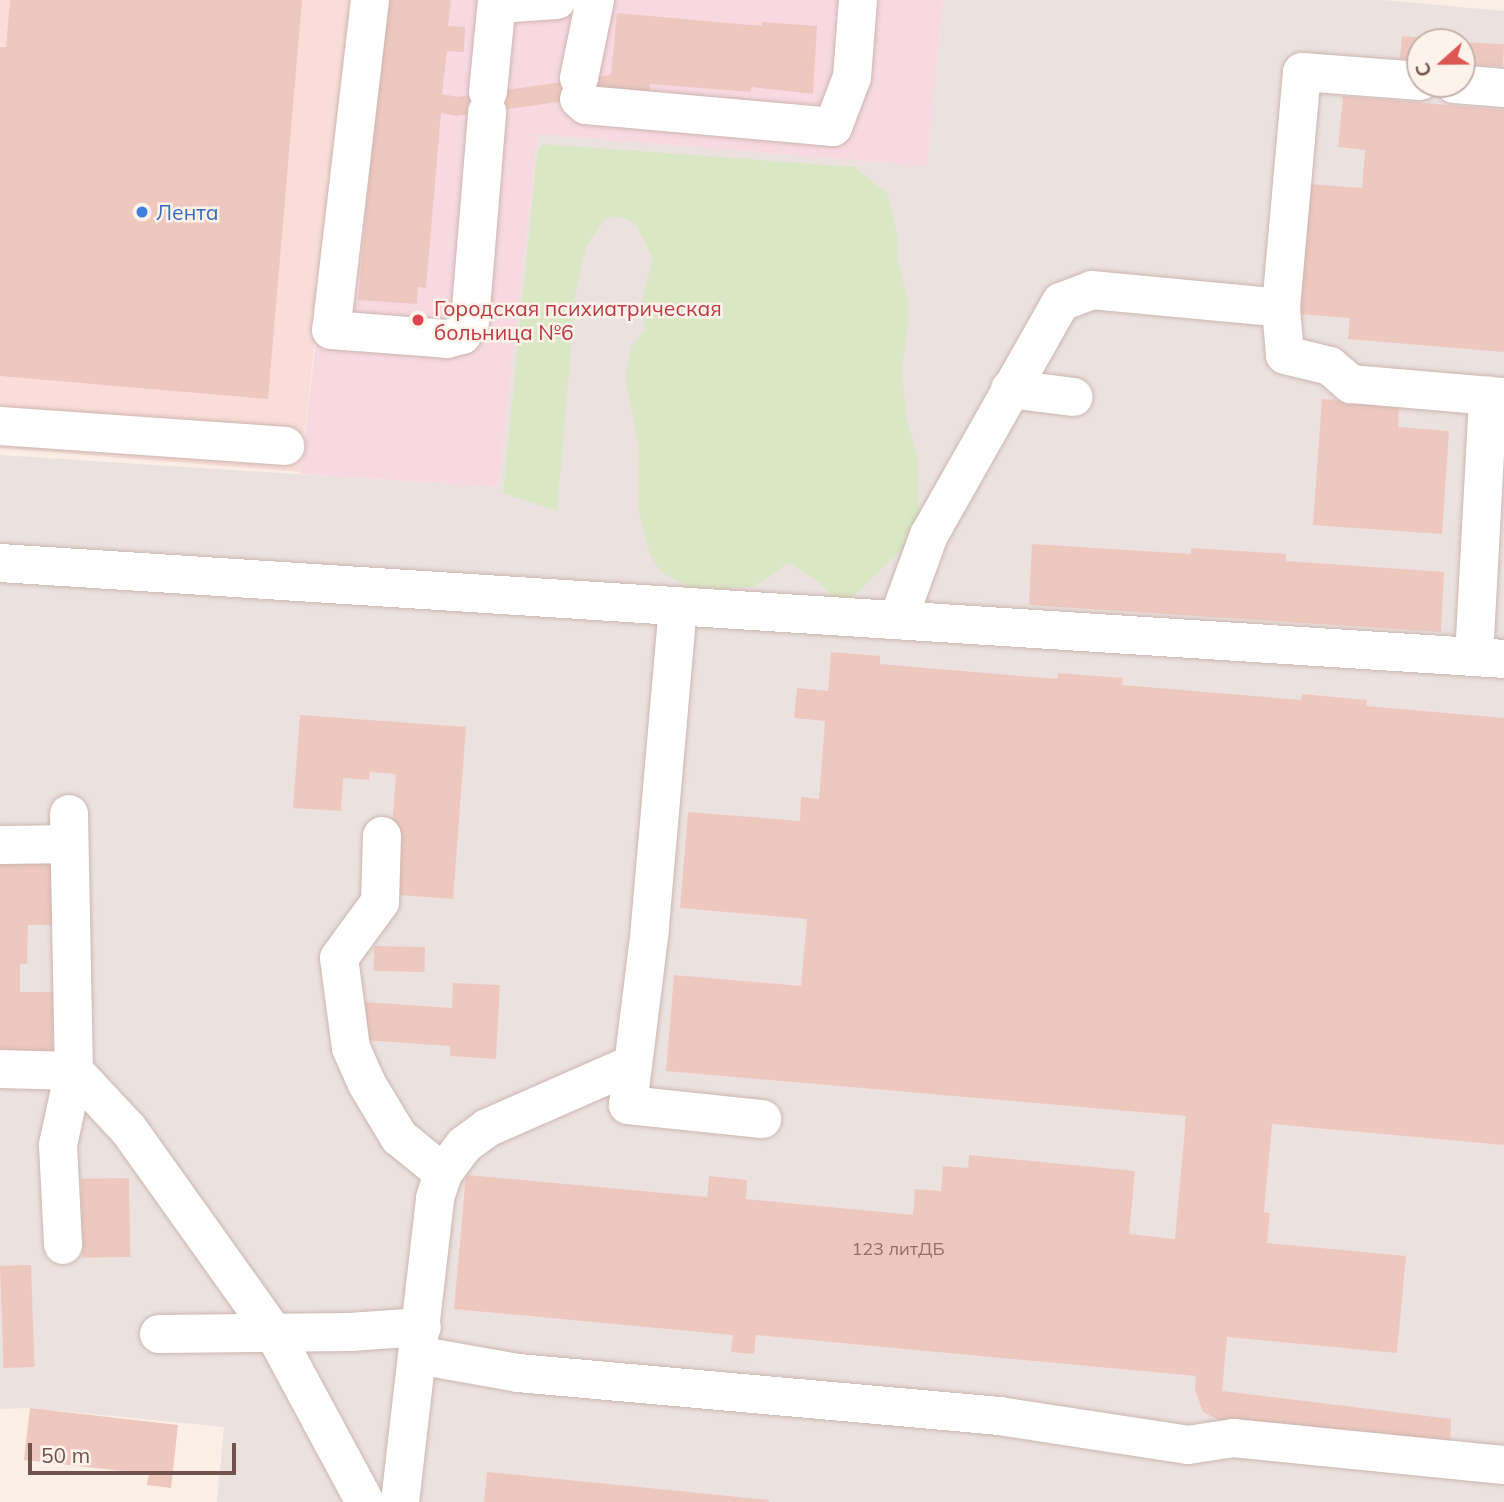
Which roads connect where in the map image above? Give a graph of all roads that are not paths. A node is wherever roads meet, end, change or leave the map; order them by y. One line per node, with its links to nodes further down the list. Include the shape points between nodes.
1 (370, 0): 5 (lane, via 331,330 447,340 462,335 470,321)
2 (557, 0): 5 (lane)
3 (595, 0): 4 (lane, via 579,89 586,105 833,127 852,77)
4 (858, 0)
5 (497, 2)
6 (1406, 80): 9 (lane, via 1302,72)
7 (1476, 86): 8 (lane)
8 (1504, 88)
9 (1280, 308): 10 (lane, via 1130,292 1076,294 1061,302); 11 (lane, via 1285,355 1330,366 1351,384)
10 (1010, 389): 12 (lane); 17 (lane, via 929,535)
11 (1496, 396): 18 (lane)
12 (1073, 397)
13 (0, 426): 14 (lane)
14 (285, 446)
15 (0, 563): 16 (lane)
16 (678, 606): 17 (lane); 21 (lane, via 650,929)
17 (898, 620): 18 (lane)
18 (1489, 658)
19 (382, 836): 27 (lane, via 380,902 340,958 351,1048 399,1137)
20 (0, 845): 23 (lane, via 69,829)
21 (633, 1064): 24 (lane); 25 (lane)
22 (0, 1069): 23 (lane)
23 (74, 1071): 28 (lane, via 58,1145); 29 (lane, via 129,1130)
24 (553, 1099): 25 (lane); 27 (lane, via 487,1128 464,1145)
25 (628, 1105): 26 (lane)
26 (762, 1119)
27 (443, 1173): 31 (lane, via 435,1198)
28 (63, 1245)
29 (274, 1333): 30 (lane); 31 (lane); 33 (lane)
30 (159, 1334)
31 (419, 1341): 32 (lane, via 518,1373 999,1416 1188,1445 1233,1438); 34 (lane)
32 (1504, 1465)
33 (365, 1502)
34 (400, 1502)

